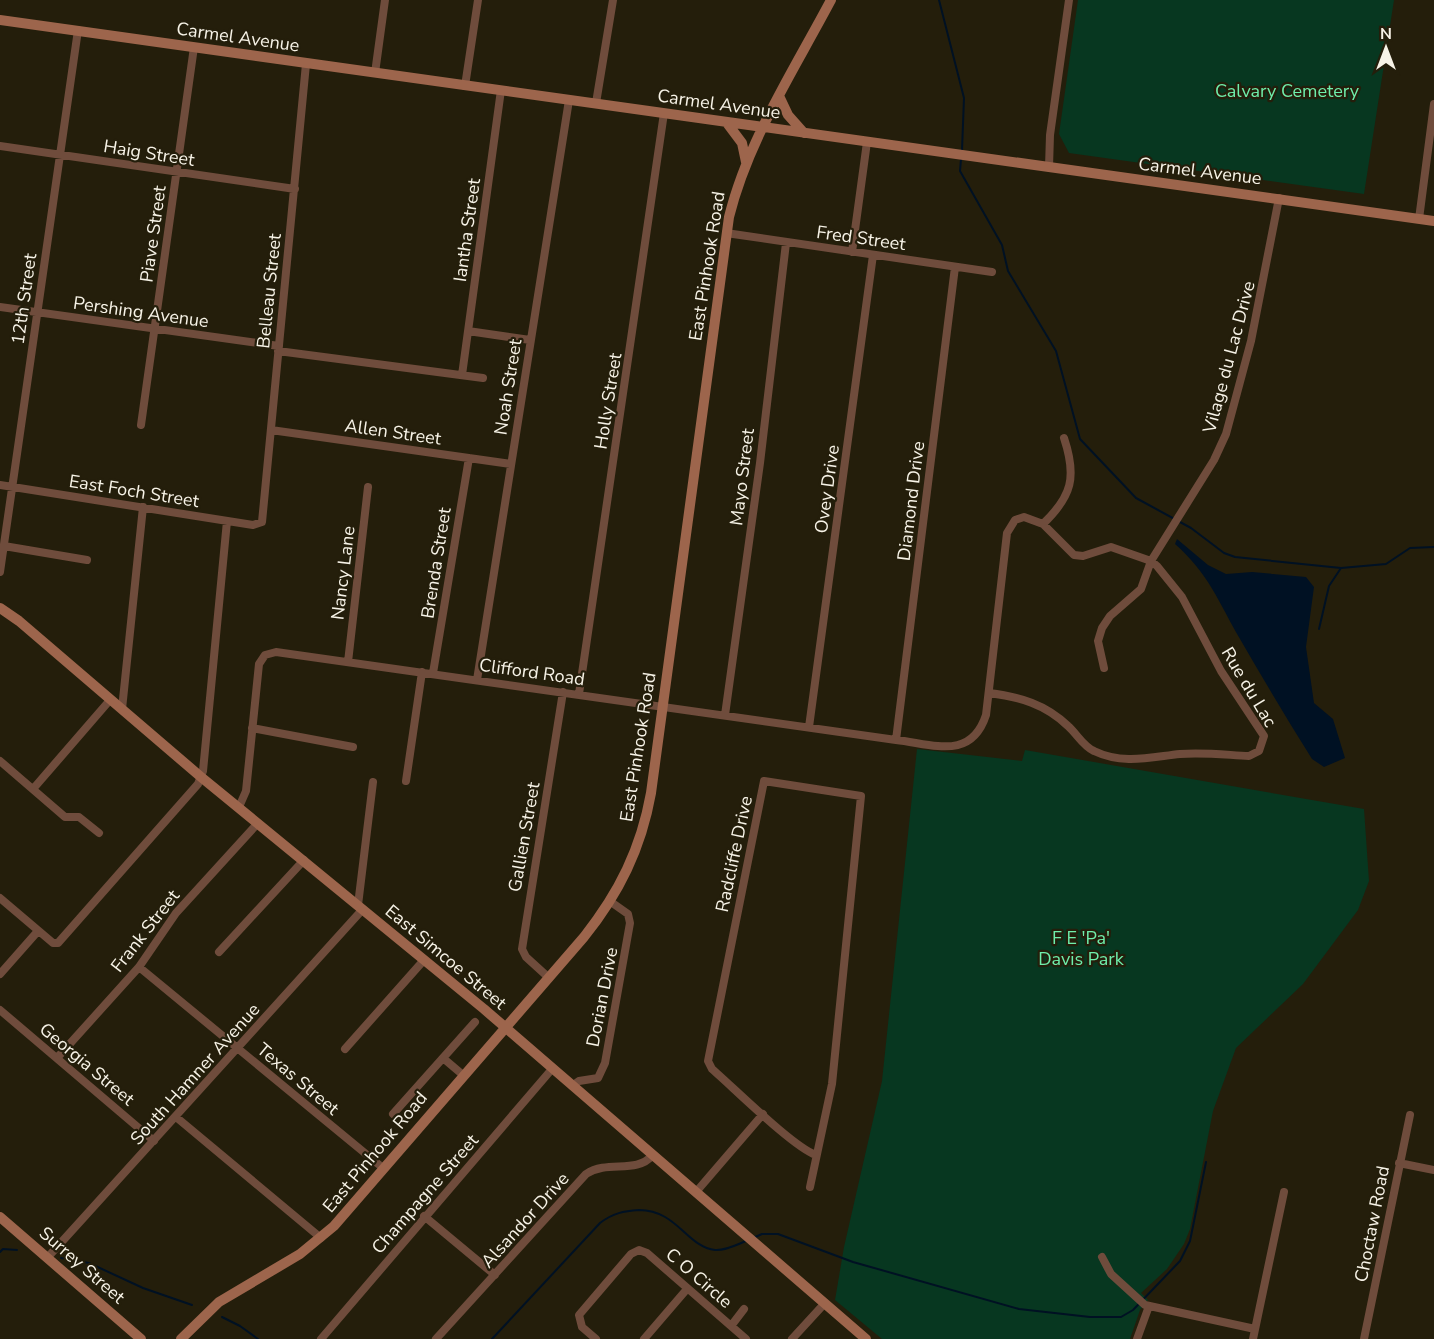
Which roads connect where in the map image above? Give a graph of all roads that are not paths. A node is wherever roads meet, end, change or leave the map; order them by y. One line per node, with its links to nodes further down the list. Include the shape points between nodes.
1 (385, 0): 10 (street)
2 (478, 0): 11 (street)
3 (613, 0): 15 (street)
4 (831, 0): 13 (main road, East Pinhook Road)
5 (1069, 0): 25 (street)
6 (0, 20): 7 (main road, Carmel Avenue)
7 (78, 30): 8 (main road, Carmel Avenue); 23 (street, 12th Street)
8 (194, 47): 9 (main road, Carmel Avenue); 26 (street, Piave Street)
9 (306, 64): 10 (main road, Carmel Avenue); 27 (street, Belleau Street)
10 (375, 73): 11 (main road, Carmel Avenue)
11 (465, 86): 12 (main road, Carmel Avenue)
12 (501, 90): 14 (main road, Carmel Avenue); 40 (street, Iantha Street)
13 (779, 96): 19 (main road, East Pinhook Road); 20 (main road, via 788,115)
14 (569, 100): 15 (main road, Carmel Avenue); 41 (street, Noah Street)
15 (596, 103): 17 (main road, Carmel Avenue)
16 (1434, 104): 29 (street)
17 (664, 113): 18 (main road, Carmel Avenue); 69 (street, Holly Street)
18 (727, 123): 19 (main road, Carmel Avenue); 24 (main road, via 742,143)
19 (763, 128): 20 (main road, Carmel Avenue); 24 (main road, East Pinhook Road)
20 (804, 133): 21 (main road, Carmel Avenue)
21 (867, 142): 25 (main road, Carmel Avenue); 33 (street)
22 (0, 146): 23 (street, Haig Street)
23 (60, 154): 26 (street, Haig Street); 38 (street, 12th Street)
24 (746, 163): 31 (main road, East Pinhook Road)
25 (1049, 167): 28 (main road, Carmel Avenue)
26 (177, 172): 27 (street, Haig Street); 39 (street, Piave Street)
27 (295, 189): 42 (street, Belleau Street)
28 (1279, 198): 29 (main road, Carmel Avenue); 59 (street, Vilage du Lac Drive, via 1251,340 1226,434)
29 (1419, 219): 30 (main road, Carmel Avenue)
30 (1434, 221)
31 (726, 233): 32 (street, Fred Street); 71 (main road, East Pinhook Road)
32 (786, 243): 33 (street, Fred Street); 73 (street, Mayo Street)
33 (852, 252): 34 (street, Fred Street)
34 (873, 255): 35 (street, Fred Street); 74 (street, Ovey Drive)
35 (955, 267): 36 (street, Fred Street); 76 (street, Diamond Drive)
36 (992, 272)
37 (0, 307): 38 (street, Pershing Avenue)
38 (37, 313): 39 (street, Pershing Avenue); 51 (street, 12th Street)
39 (155, 329): 42 (street, Pershing Avenue); 45 (street, Piave Street)
40 (468, 331): 41 (street); 43 (street, Iantha Street)
41 (530, 340): 49 (street, Noah Street)
42 (278, 349): 43 (street, Pershing Avenue); 46 (street, Belleau Street)
43 (462, 375): 44 (street, Pershing Avenue)
44 (483, 378)
45 (141, 425)
46 (271, 430): 48 (street, Allen Street); 55 (street, Belleau Street)
47 (1064, 438): 56 (street, via 1072,461 1070,486 1060,506)
48 (469, 458): 49 (street, Allen Street); 65 (street, Brenda Street)
49 (511, 464): 66 (street, Noah Street)
50 (0, 485): 51 (street, East Foch Street)
51 (12, 487): 53 (street, East Foch Street); 57 (street, 12th Street)
52 (368, 487): 62 (street, Nancy Lane)
53 (143, 507): 54 (street, East Foch Street); 72 (street)
54 (227, 521): 55 (street, East Foch Street, via 253,525); 79 (street)
55 (262, 522)
56 (1043, 524): 59 (street, Rue du Lac, via 1068,552 1077,556 1111,547); 68 (street, via 1024,517 1015,520 1007,533)
57 (4, 546): 58 (street); 60 (street, 12th Street)
58 (87, 560)
59 (1151, 561): 63 (street, Vilage du Lac Drive, via 1141,589 1110,616 1099,634); 68 (street, Rue du Lac, via 1182,597 1221,671 1264,736 1259,752 1249,756 1110,757 1085,746 1070,728 1041,706)
60 (0, 572)
61 (0, 608): 70 (main road, East Simcoe Street)
62 (348, 662): 64 (street, Clifford Road); 75 (street, Clifford Road, via 287,653 265,655 257,672)
63 (1104, 668)
64 (422, 672): 65 (street, Clifford Road); 80 (street)
65 (433, 673): 66 (street, Clifford Road)
66 (477, 680): 67 (street, Clifford Road)
67 (563, 692): 69 (street, Clifford Road); 95 (street, Gallien Street, via 522,948 526,957)
68 (989, 693): 76 (street, Clifford Road, via 978,734 966,744 951,747)
69 (579, 694): 71 (street, Clifford Road)
70 (110, 700): 72 (main road, East Simcoe Street); 82 (street)
71 (661, 706): 73 (street, Clifford Road); 88 (main road, East Pinhook Road, via 646,817 634,858)
72 (122, 710): 79 (main road, East Simcoe Street)
73 (725, 715): 74 (street, Clifford Road)
74 (809, 727): 76 (street, Clifford Road)
75 (252, 728): 77 (street); 83 (street, Clifford Road, via 246,791)
76 (896, 740)
77 (352, 747)
78 (0, 761): 82 (street)
79 (201, 777): 83 (main road, East Simcoe Street); 90 (street, via 58,943)
80 (406, 781)
81 (373, 782): 89 (street)
82 (33, 789): 85 (street, via 64,817 80,817)
83 (239, 807): 84 (main road, East Simcoe Street)
84 (258, 823): 86 (main road, East Simcoe Street); 93 (street, Frank Street, via 176,913)
85 (99, 832)
86 (304, 860): 89 (main road, East Simcoe Street); 91 (street)
87 (0, 898): 90 (street)
88 (611, 902): 95 (main road, East Pinhook Road); 105 (street, Dorian Drive, via 628,914 630,923 607,1054 599,1076)
89 (360, 907): 92 (main road, East Simcoe Street); 99 (street, South Hamner Avenue)
90 (38, 931): 94 (street)
91 (219, 952)
92 (424, 960): 98 (main road, East Simcoe Street); 100 (street)
93 (139, 967): 99 (street, Texas Street); 101 (street, Frank Street)
94 (0, 975)
95 (548, 977): 98 (main road, East Pinhook Road)
96 (0, 1010): 101 (street, Georgia Street)
97 (475, 1022): 102 (street)
98 (504, 1027): 103 (main road, East Simcoe Street); 104 (main road, East Pinhook Road)
99 (238, 1048): 109 (street, South Hamner Avenue); 114 (street, Texas Street)
100 (345, 1049)
101 (57, 1058): 110 (street, Georgia Street)
102 (443, 1058): 104 (street); 106 (street)
103 (552, 1069): 105 (main road, East Simcoe Street); 119 (street, Champagne Street)
104 (463, 1075): 114 (main road, East Pinhook Road)
105 (572, 1086): 111 (main road, East Simcoe Street)
106 (393, 1113)
107 (763, 1114): 112 (street, Radcliffe Drive); 112 (street, Radcliffe Drive, via 712,1069 708,1057 764,781 861,796 832,1084); 117 (street)
108 (1410, 1115): 113 (street, Choctaw Road)
109 (176, 1117): 110 (street, South Hamner Avenue); 121 (street)
110 (154, 1141): 122 (street, South Hamner Avenue)
111 (654, 1155): 117 (main road, East Simcoe Street); 124 (street, Alsandor Drive, via 642,1164 607,1165 586,1174)
112 (816, 1155): 116 (street, Radcliffe Drive)
113 (1399, 1163): 115 (street); 142 (street, Choctaw Road)
114 (383, 1168): 121 (main road, East Pinhook Road)
115 (1434, 1170)
116 (810, 1187)
117 (696, 1192): 126 (main road, East Simcoe Street)
118 (1284, 1192): 130 (street)
119 (424, 1216): 124 (street); 133 (street, Champagne Street)
120 (0, 1217): 122 (main road, Surrey Street)
121 (321, 1238): 132 (main road, East Pinhook Road, via 219,1302)
122 (48, 1257): 131 (main road, Surrey Street)
123 (1102, 1257): 127 (street, via 1112,1274)
124 (495, 1275): 134 (street, Alsandor Drive)
125 (687, 1289): 129 (street, C O Circle); 135 (street, C O Circle, via 647,1253 636,1251 579,1315 582,1327); 136 (street)
126 (825, 1303): 138 (street); 139 (main road, East Simcoe Street)
127 (1147, 1306): 130 (street); 140 (street)
128 (744, 1309): 129 (street)
129 (731, 1326): 137 (street, C O Circle)
130 (1255, 1329): 141 (street)
131 (141, 1339)
132 (181, 1339)
133 (321, 1339)
134 (435, 1339)
135 (596, 1339)
136 (644, 1339)
137 (746, 1339)
138 (792, 1339)
139 (866, 1339)
140 (1137, 1339)
141 (1253, 1339)
142 (1364, 1339)

